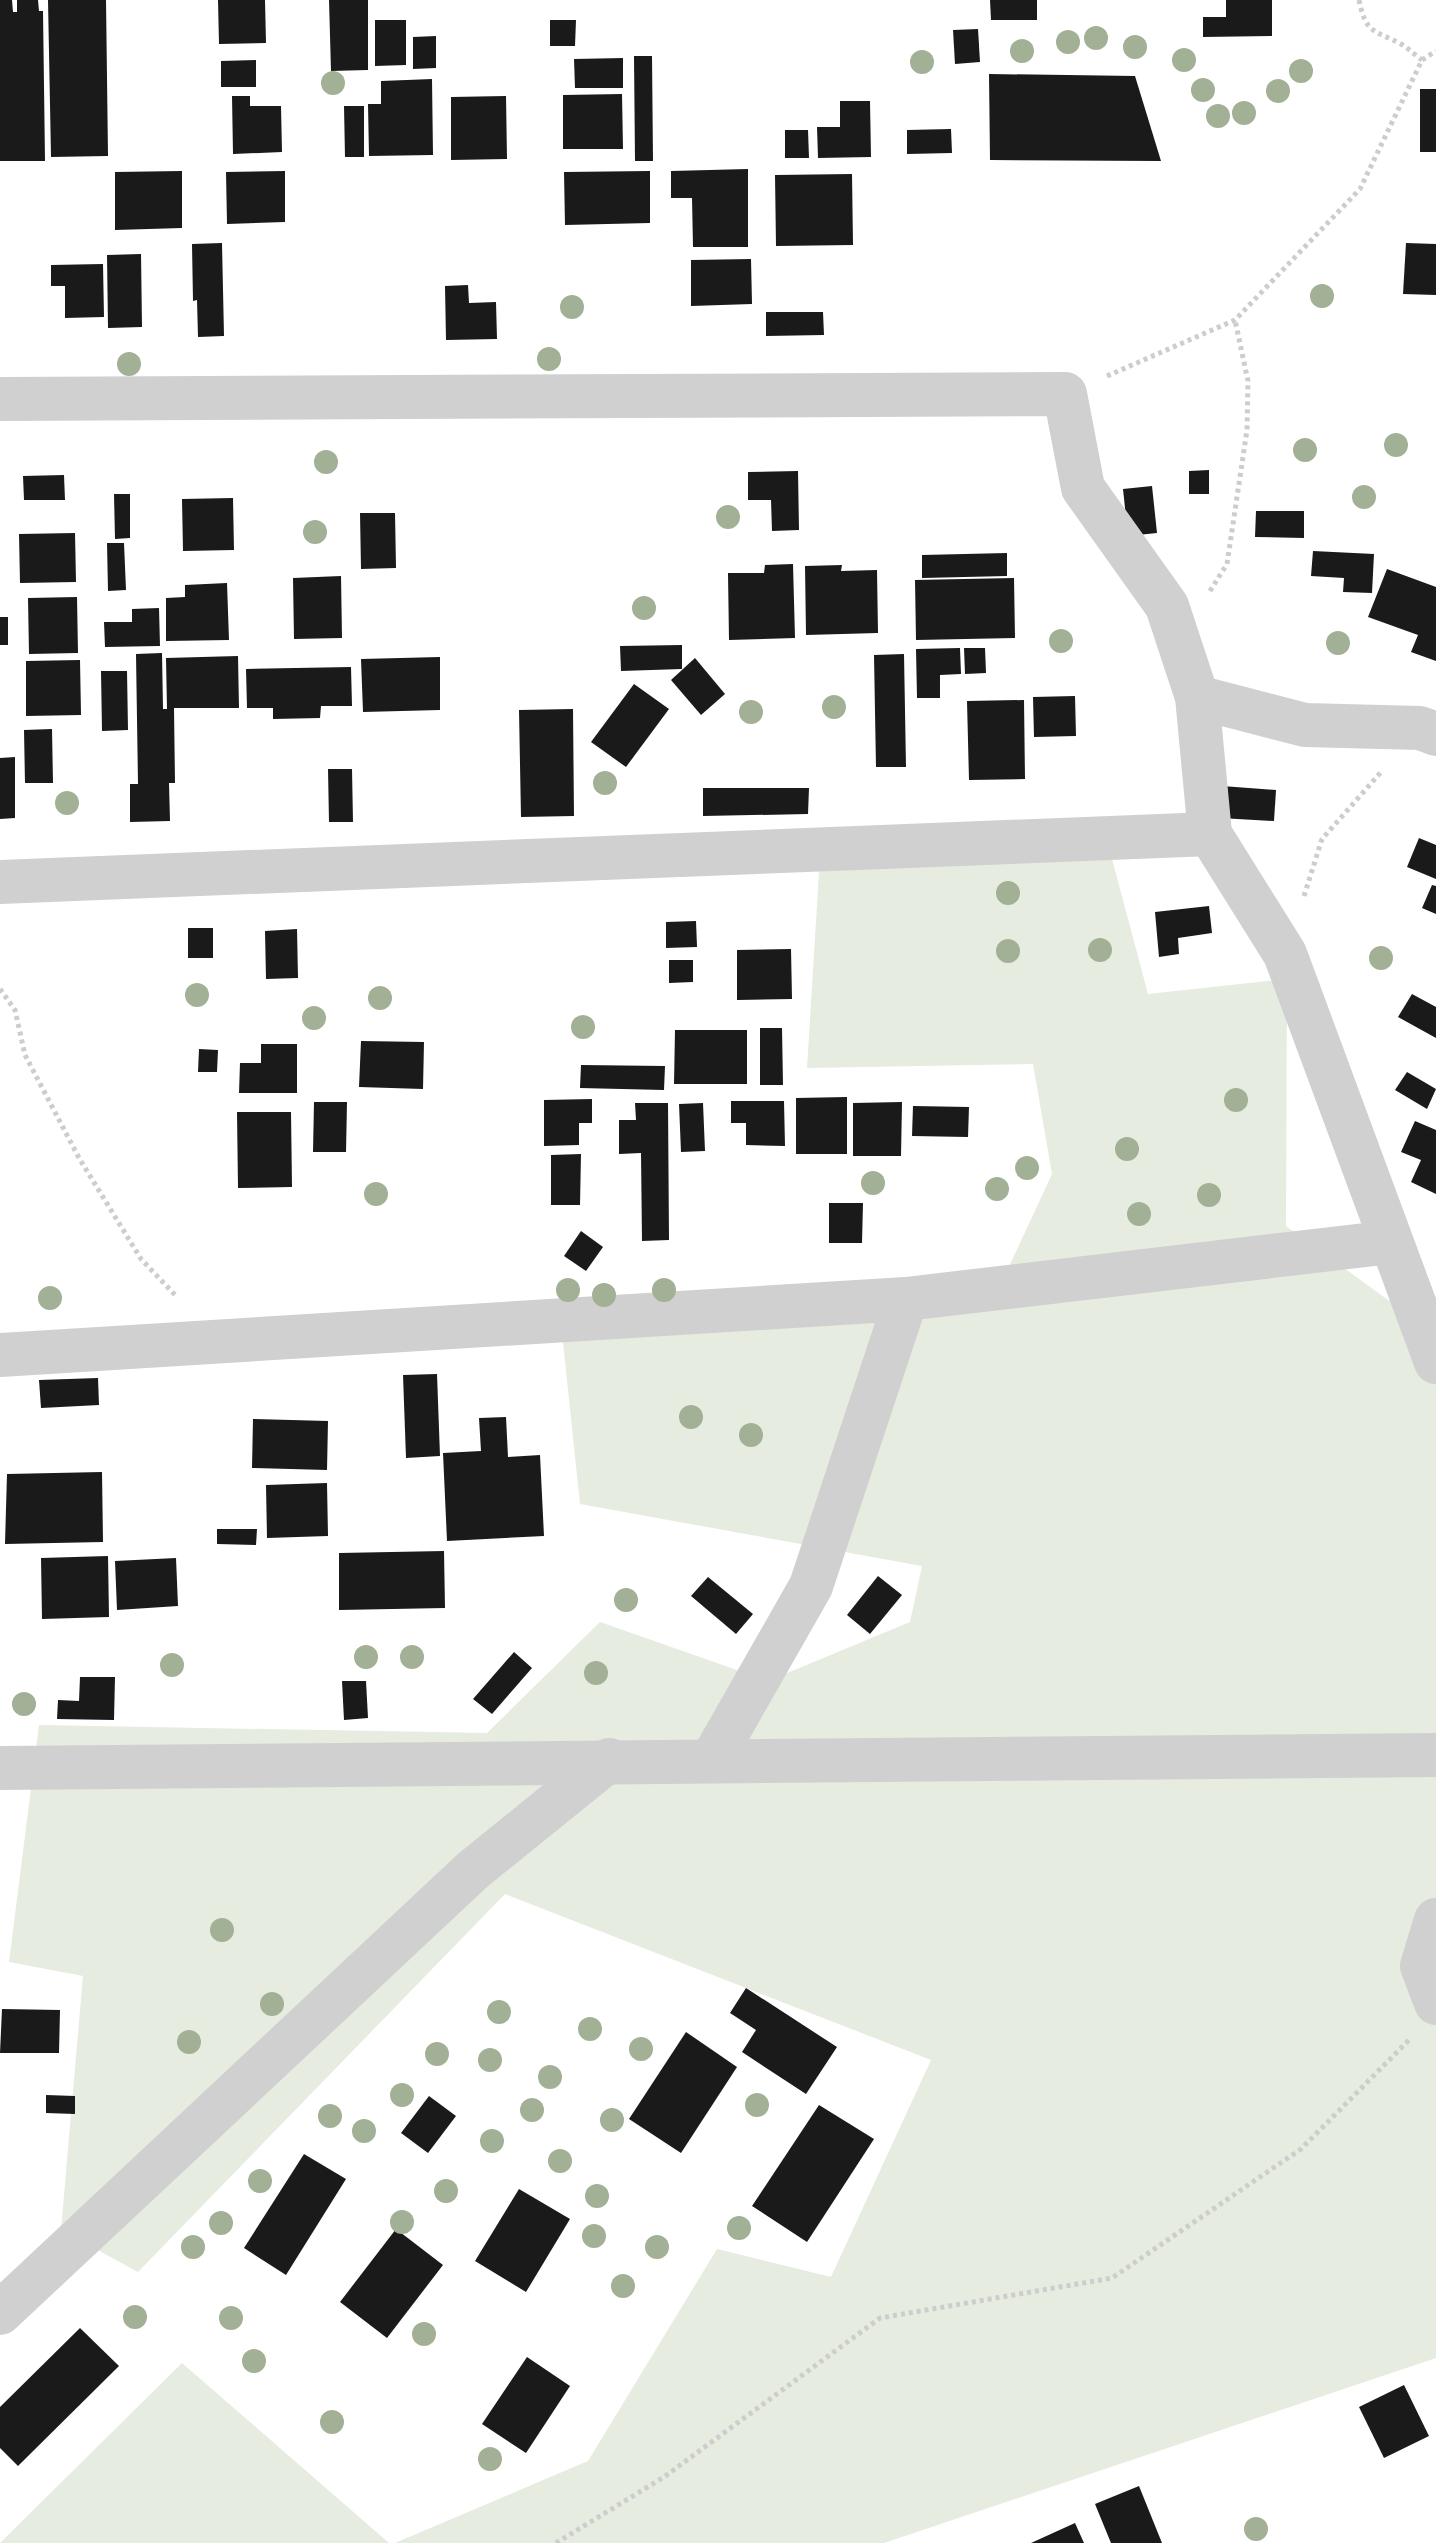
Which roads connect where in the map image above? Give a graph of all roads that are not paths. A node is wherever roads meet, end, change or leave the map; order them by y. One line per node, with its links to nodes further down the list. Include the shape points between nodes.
1 (0, 399): 2 (street, via 1065,394 1083,488 1167,606)
2 (1197, 697): 3 (street, via 1305,725); 4 (street)
3 (1428, 731)
4 (1210, 834): 5 (street); 6 (street, via 1285,954)
5 (0, 882)
6 (1391, 1242): 7 (street); 9 (street)
7 (906, 1299): 8 (street); 12 (street, via 811,1586)
8 (0, 1355)
9 (1436, 1362)
10 (1436, 1755): 12 (street)
11 (609, 1760): 12 (street); 13 (street); 16 (street, via 473,1870)
12 (712, 1760)
13 (0, 1768)
14 (1436, 1920): 15 (street, via 1422,1966)
15 (1425, 2019)
16 (0, 2313)

